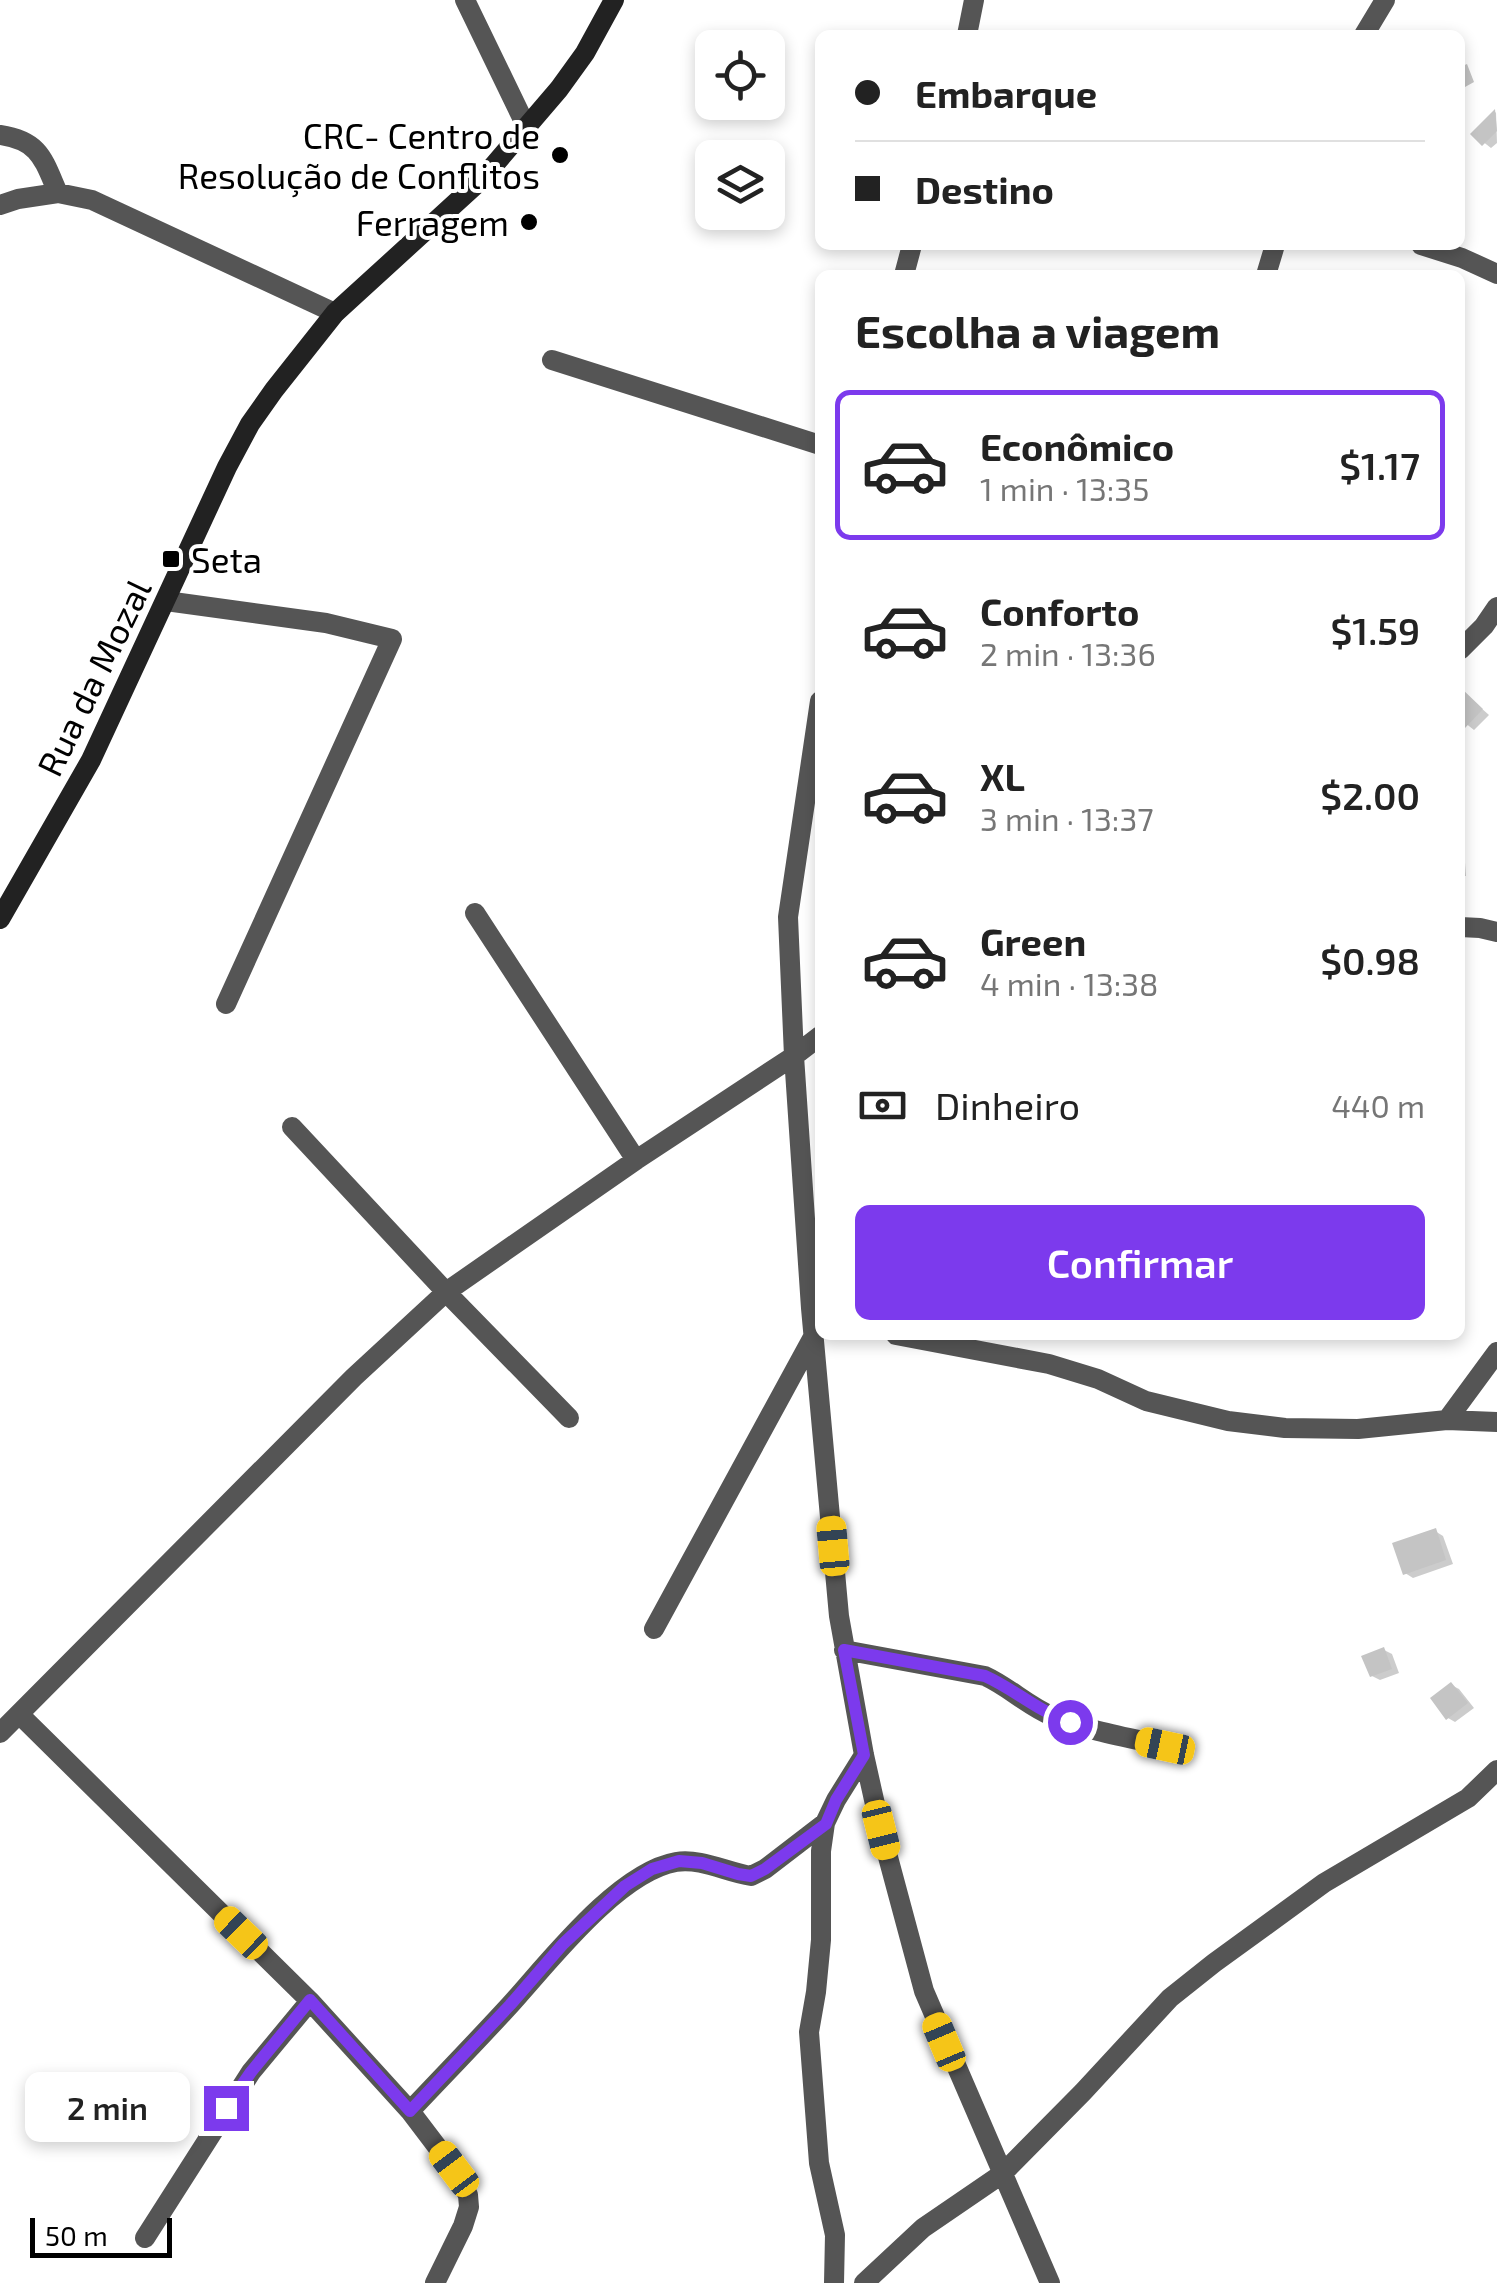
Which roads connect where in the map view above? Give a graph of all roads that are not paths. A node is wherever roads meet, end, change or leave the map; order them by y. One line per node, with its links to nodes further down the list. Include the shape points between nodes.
1 (465, 0): 7 (street)
2 (614, 0): 7 (main road, Rua da Mozal, via 585,53)
3 (974, 0): 5 (street)
4 (1385, 0): 6 (street)
5 (968, 30)
6 (1367, 30)
7 (527, 128): 13 (main road, Rua da Mozal, via 483,178)
8 (0, 135): 9 (street, via 32,144)
9 (58, 193): 10 (street); 13 (street, via 92,200)
10 (0, 205)
11 (1437, 250): 12 (street)
12 (1497, 274)
13 (335, 313): 16 (main road, Rua da Mozal, via 250,424)
14 (552, 360): 15 (street)
15 (815, 443)
16 (166, 601): 21 (main road, Rua da Mozal, via 91,760); 25 (street, via 392,639)
17 (1497, 606): 18 (street)
18 (1465, 645)
19 (815, 773): 20 (street)
20 (813, 802): 27 (street, via 788,917)
21 (2, 912)
22 (475, 912): 29 (street)
23 (1465, 927): 24 (street)
24 (1497, 932)
25 (226, 1004)
26 (815, 1040): 27 (street)
27 (794, 1056): 29 (street); 31 (street)
28 (292, 1127): 30 (street)
29 (636, 1160): 30 (street)
30 (446, 1292): 35 (street); 40 (street)
31 (815, 1310): 32 (street)
32 (814, 1335): 38 (street); 39 (street)
33 (922, 1340): 36 (street, via 1049,1364 1146,1400 1228,1420 1358,1429)
34 (1497, 1352): 36 (street)
35 (569, 1418)
36 (1447, 1420): 37 (street)
37 (1497, 1422)
38 (654, 1628)
39 (844, 1650): 42 (street, via 985,1676 1048,1715); 43 (street)
40 (20, 1715): 41 (street); 46 (street)
41 (0, 1733)
42 (1165, 1746)
43 (864, 1755): 45 (street); 48 (street, via 924,1991)
44 (1497, 1770): 48 (street, via 1468,1798 1324,1883 1199,1974)
45 (826, 1824): 47 (street, via 751,1876 679,1861 625,1886); 51 (street, via 809,2052 819,2163 835,2235)
46 (310, 2000): 47 (street); 49 (street, via 251,2072)
47 (410, 2111): 50 (street, via 468,2195 463,2226)
48 (1002, 2174): 52 (street, via 923,2228); 53 (street)
49 (145, 2238)
50 (435, 2283)
51 (834, 2283)
52 (864, 2283)
53 (1050, 2283)

